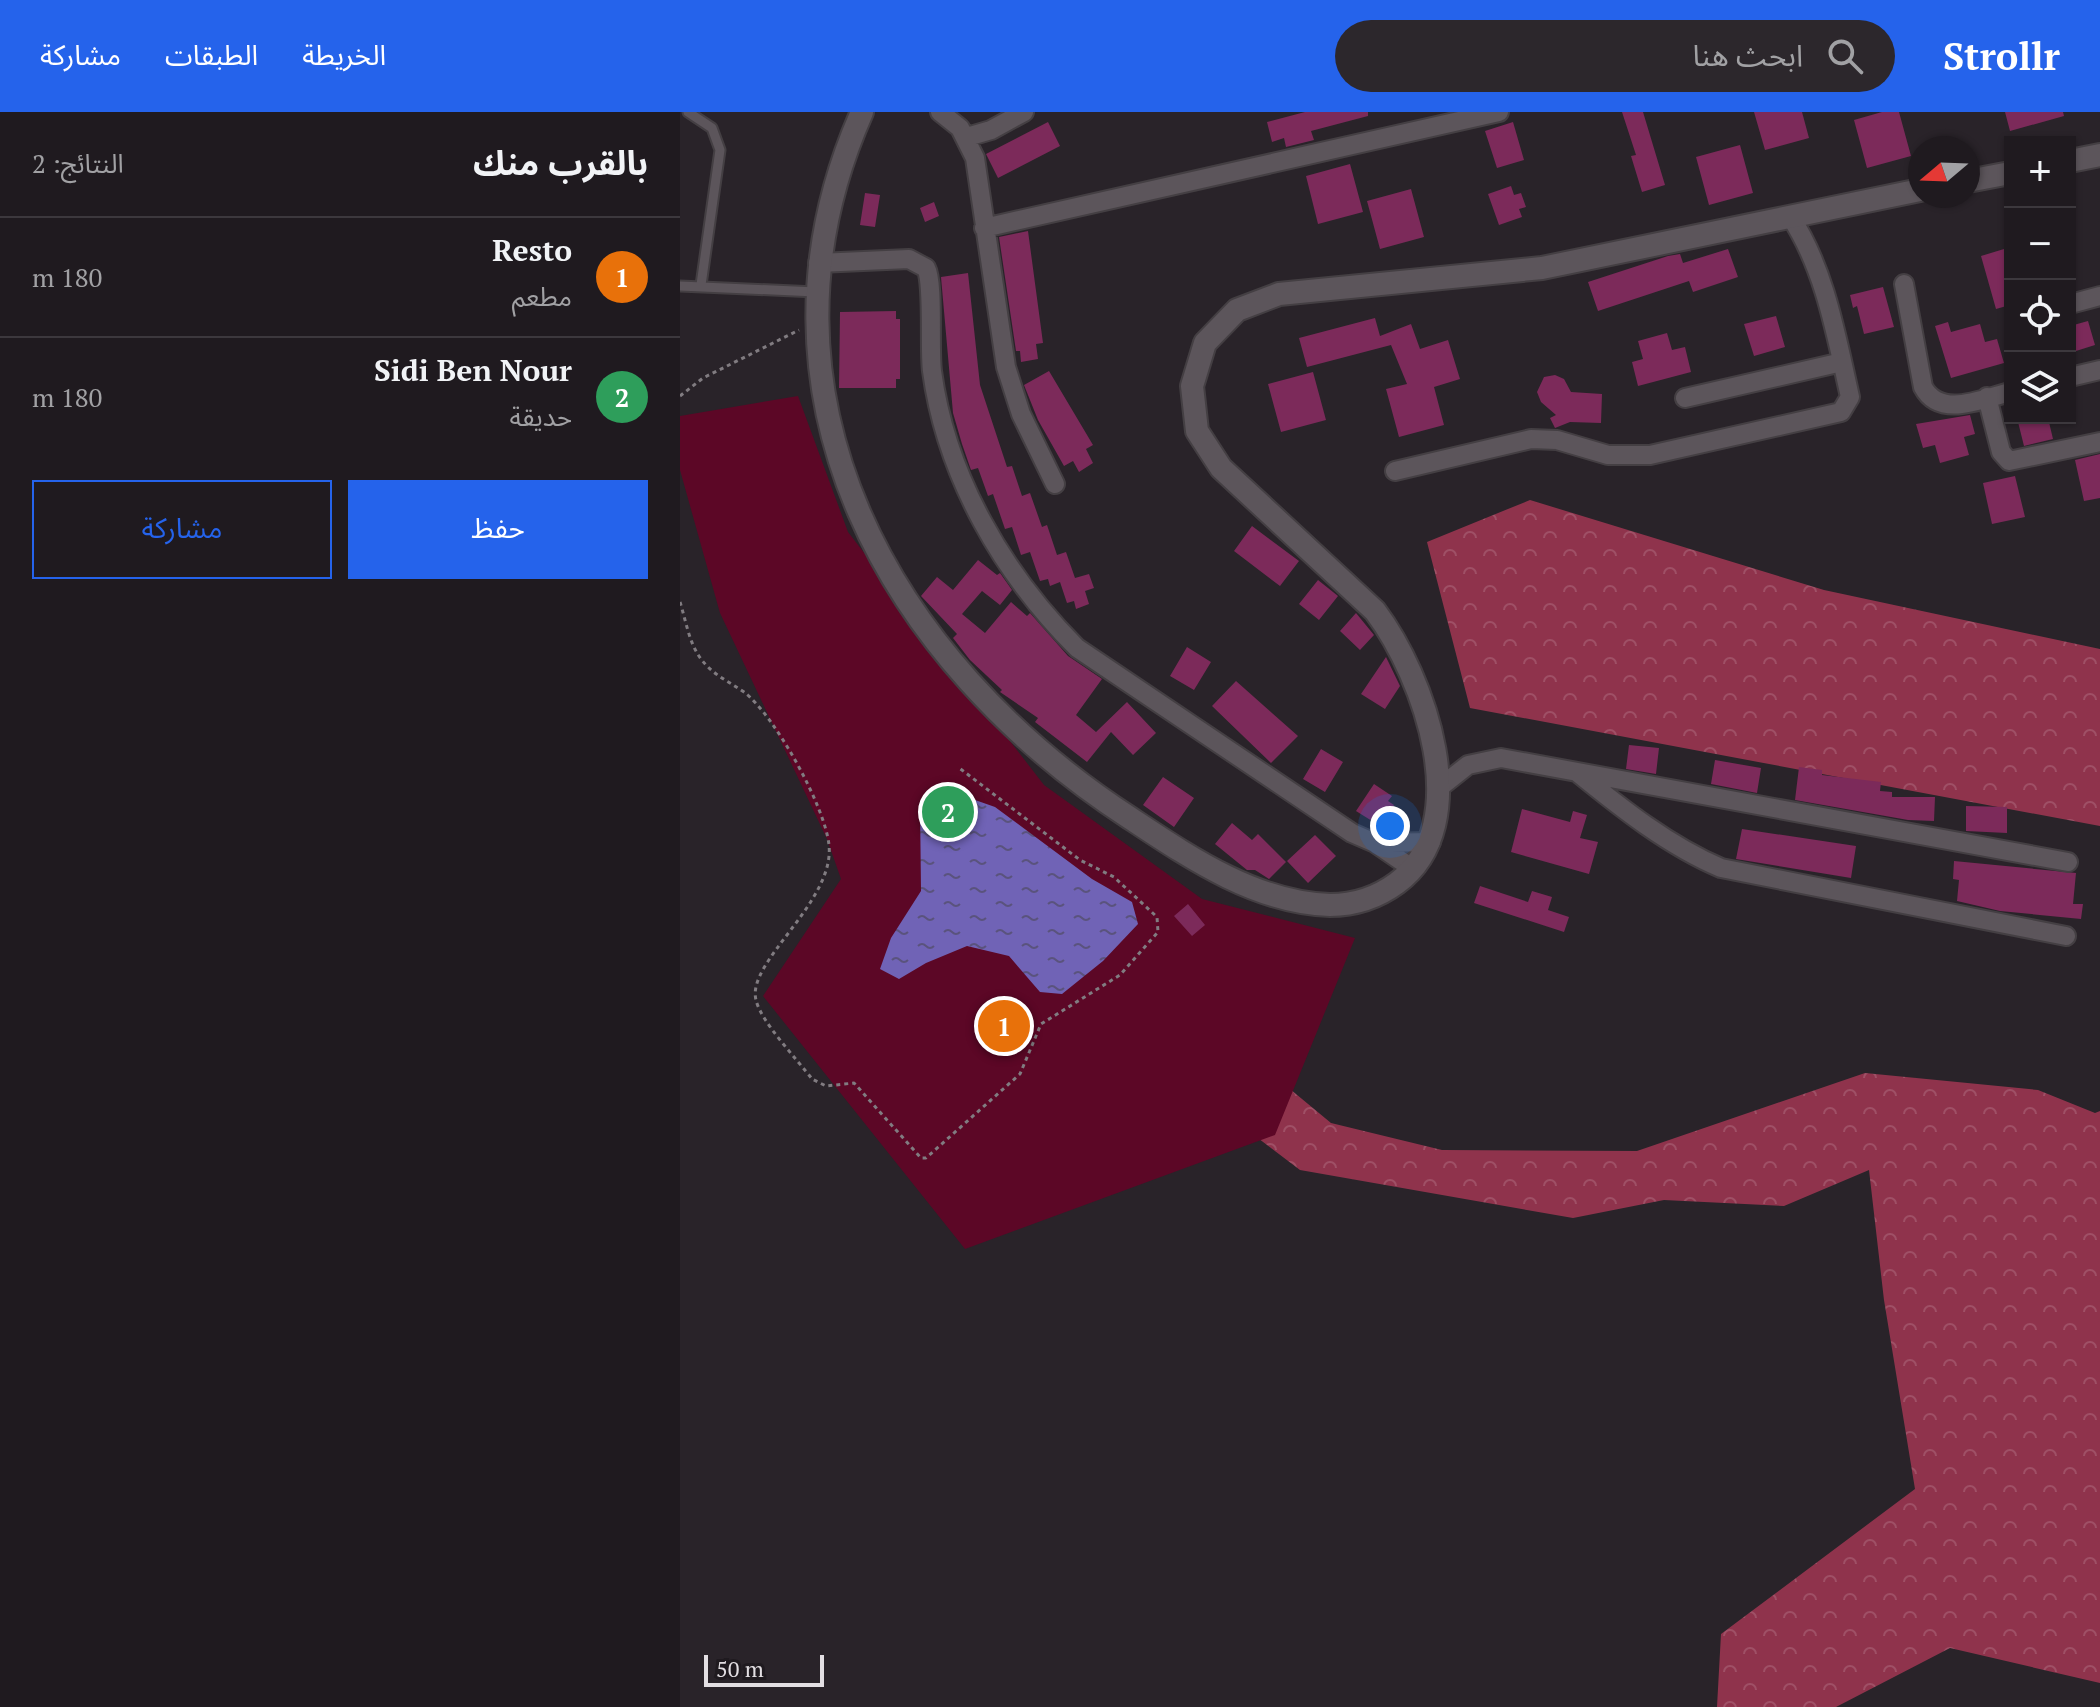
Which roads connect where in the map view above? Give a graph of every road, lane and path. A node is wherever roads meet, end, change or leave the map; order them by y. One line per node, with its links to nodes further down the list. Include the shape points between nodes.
1 (688, 112): 16 (lane, via 712,128 720,150)
2 (862, 112): 14 (street, via 832,194)
3 (1024, 112): 6 (street)
4 (1499, 112): 13 (street)
5 (942, 113): 6 (street)
6 (967, 137): 13 (street, via 975,158)
7 (2100, 155): 8 (street)
8 (2076, 160)
9 (2004, 174): 10 (street)
10 (1980, 179)
11 (1908, 192): 12 (street)
12 (1790, 216): 22 (street, via 1817,268); 35 (street, via 1542,268 1279,294 1237,310 1205,343 1196,363 1192,408 1207,451 1389,629 1419,688)
13 (984, 228): 31 (street, via 1006,367 1021,414)
14 (818, 263): 18 (street); 37 (street, via 909,259 926,268 931,278 928,331 933,380 957,462 998,551 1055,626 1077,648 1352,833)
15 (1904, 284): 27 (street, via 1926,393 1950,406)
16 (701, 285): 17 (lane); 18 (lane)
17 (680, 286)
18 (816, 292): 21 (street)
19 (2100, 296): 20 (street)
20 (2076, 302)
21 (817, 321): 26 (path, via 703,378); 39 (street, via 828,413 843,468 889,573 954,667 1041,755 1202,865 1269,892 1310,902 1351,903 1388,890)
22 (1842, 362): 28 (street); 30 (street, via 1850,401 1836,414 1650,455 1608,455 1557,440 1531,439)
23 (2100, 370): 24 (street)
24 (2076, 376)
25 (2004, 393): 27 (street)
26 (680, 396)
27 (1987, 397): 29 (street, via 2001,452 2009,461)
28 (1685, 398)
29 (2100, 442)
30 (1395, 471)
31 (1055, 484)
32 (680, 602): 33 (path, via 701,659 753,701 785,740 829,844 821,887 757,980 756,1003 812,1079 826,1086 854,1083 921,1158 933,1155 1020,1074 1041,1024 1120,975 1158,932 1157,917 1114,877 1080,860)
33 (958, 767)
34 (1576, 771): 35 (street, via 1492,758 1468,765); 38 (street); 40 (street, via 1625,810 1721,868)
35 (1439, 788): 36 (street)
36 (1431, 842): 37 (street); 39 (street)
37 (1375, 843): 39 (street)
38 (2068, 862)
39 (1413, 869)
40 (2066, 936)

